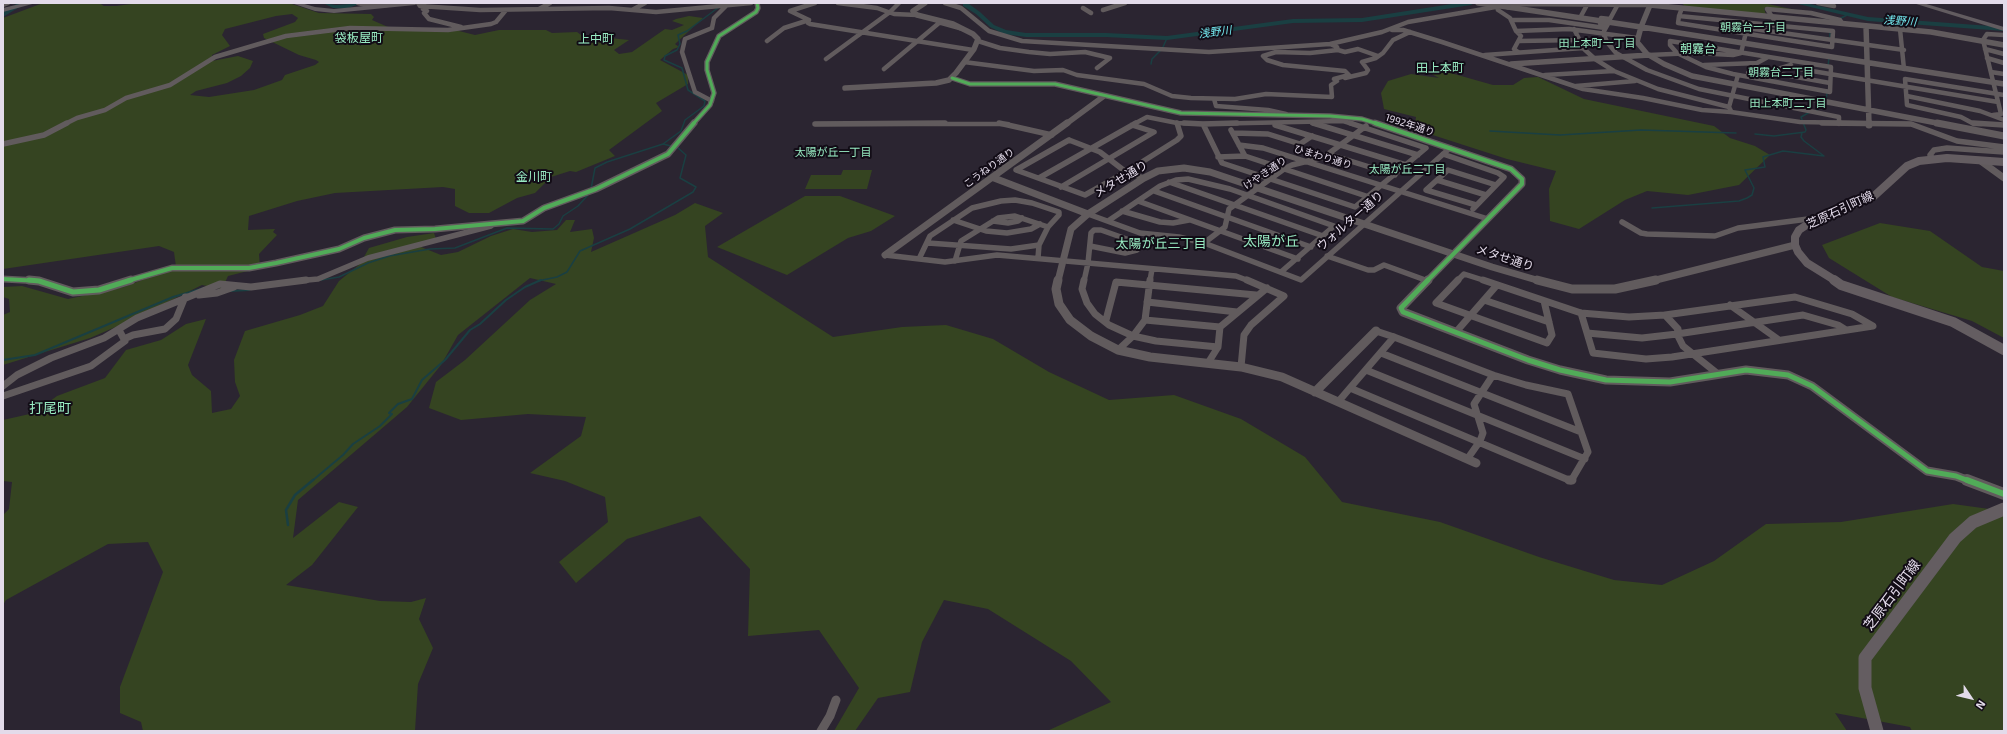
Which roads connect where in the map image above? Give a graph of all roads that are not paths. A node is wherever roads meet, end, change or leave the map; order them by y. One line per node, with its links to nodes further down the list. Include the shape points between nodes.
1 (8, 3): 20 (street)
2 (294, 3): 25 (main road, via 327,11)
3 (417, 3): 25 (main road); 29 (street)
4 (550, 3): 35 (street)
5 (645, 3): 38 (street)
6 (751, 3): 30 (street)
7 (757, 3): 65 (street, via 756,12)
8 (815, 3): 46 (street, via 790,11)
9 (838, 3): 41 (street, via 877,8)
10 (899, 3): 41 (street)
11 (925, 3): 42 (street, via 913,11)
12 (945, 3): 77 (street, via 961,8 989,31 1034,43 1067,42 1209,52)
13 (1125, 3): 39 (street)
14 (1478, 3): 26 (street, bridge)
15 (1818, 3): 16 (street, via 1834,6)
16 (1831, 3)
17 (1916, 3): 32 (main road)
18 (1923, 3): 49 (main road)
19 (1929, 3): 50 (main road)
20 (3, 4)
21 (31, 4): 36 (main road)
22 (360, 4): 25 (street)
23 (1537, 4): 24 (street); 26 (street); 43 (street, via 1536,9)
24 (1554, 4): 27 (street)
25 (397, 5)
26 (1512, 5): 54 (street); 60 (street, via 1408,22)
27 (1587, 5): 31 (street); 43 (street)
28 (1650, 5): 31 (street); 34 (street); 54 (street)
29 (425, 6): 37 (street); 53 (street, via 423,9 427,11 424,13 429,19)
30 (724, 6): 38 (street, via 656,12); 55 (street, via 714,18)
31 (1617, 6): 43 (street, via 1610,19)
32 (1935, 6): 49 (main road); 50 (main road, via 1952,8)
33 (1083, 8): 40 (street)
34 (1682, 8): 44 (street); 45 (street)
35 (539, 9): 37 (street); 38 (street)
36 (3, 10)
37 (506, 10): 53 (street, via 494,23)
38 (632, 10)
39 (1103, 10)
40 (1091, 12)
41 (892, 13): 42 (street); 48 (street); 63 (street)
42 (917, 15): 59 (street)
43 (1581, 16)
44 (1679, 16): 51 (street); 66 (street, via 1678,23)
45 (1771, 16): 51 (street); 52 (street)
46 (809, 20): 63 (street, via 810,24); 72 (street, via 784,28)
47 (1510, 20): 56 (street, via 1549,20); 56 (street, via 1498,10 1508,9 1608,24); 61 (street)
48 (939, 23): 59 (street); 75 (street)
49 (1983, 23): 50 (main road)
50 (2002, 25)
51 (1778, 26): 69 (street, via 1833,31)
52 (1866, 26): 58 (street); 78 (street)
53 (463, 27): 158 (street, via 435,31 343,29 286,36 215,57 170,85 126,98 105,110 77,118 44,135)
54 (1641, 27): 68 (street); 76 (street)
55 (712, 28): 65 (street); 132 (street, via 685,39 682,52 695,92)
56 (1605, 28): 64 (street)
57 (1574, 29): 61 (street); 64 (street); 70 (street)
58 (1900, 29): 71 (street); 84 (street)
59 (967, 30): 73 (street, via 975,35)
60 (1392, 30): 62 (street); 77 (street)
61 (1516, 31): 74 (street, via 1521,36)
62 (1410, 32): 90 (street, via 1393,40); 91 (street)
63 (862, 33): 75 (street); 95 (street)
64 (1603, 33): 68 (street); 93 (street, via 1607,42)
65 (722, 34): 132 (street, via 707,62 714,93)
66 (1746, 34): 69 (street, via 1747,28); 69 (street, via 1832,47); 76 (street)
67 (2002, 35): 71 (street, via 1987,34)
68 (1637, 38): 89 (street, via 1637,42)
69 (1832, 39): 78 (street)
70 (1578, 40): 74 (street); 80 (street)
71 (1983, 40): 79 (street); 81 (street)
72 (767, 41)
73 (978, 41): 82 (street); 104 (street, via 1000,48 1029,52 1085,52 1110,58)
74 (1519, 41): 85 (street, via 1514,49)
75 (917, 42): 82 (street); 105 (street)
76 (1745, 43): 87 (street); 99 (street)
77 (1330, 44): 83 (street)
78 (1867, 44): 84 (street); 99 (street)
79 (2004, 45)
80 (1583, 48): 85 (street); 96 (street)
81 (1985, 49): 88 (street); 94 (street)
82 (973, 50): 98 (street)
83 (1338, 50): 90 (street, via 1345,52 1358,49); 116 (street, via 1315,53 1276,52 1263,56 1283,66 1338,69 1348,73 1347,76 1334,80)
84 (1904, 50): 106 (street)
85 (1518, 52): 91 (street)
86 (1677, 53): 87 (street, via 1724,56); 87 (street, via 1670,45 1670,41); 89 (street); 102 (street)
87 (1741, 53): 92 (street)
88 (2004, 54)
89 (1649, 55): 93 (street); 122 (street, via 1692,76)
90 (1378, 56): 116 (street, via 1362,62 1368,70 1366,73)
91 (1483, 56): 101 (street)
92 (1768, 57): 97 (street); 102 (street, via 1757,63)
93 (1622, 58): 96 (street); 130 (street, via 1668,79)
94 (1988, 58): 100 (street); 109 (street)
95 (826, 59)
96 (1595, 59): 101 (street); 107 (street)
97 (1794, 61): 103 (street); 113 (street, via 1831,67)
98 (964, 62): 114 (street); 131 (street, via 1034,71 1064,70 1077,75 1144,84 1172,96)
99 (1867, 62): 106 (street); 115 (street)
100 (2004, 63)
101 (1511, 64): 111 (street)
102 (1702, 65): 112 (street)
103 (1788, 67): 108 (street); 113 (street)
104 (1097, 68)
105 (884, 69)
106 (1904, 69): 118 (street)
107 (1614, 71): 111 (street); 117 (street)
108 (1768, 72): 112 (street); 119 (street)
109 (1991, 72): 110 (street); 118 (street)
110 (2004, 74)
111 (1541, 75): 121 (street)
112 (1738, 75): 119 (street, via 1830,92); 122 (street)
113 (1831, 75): 115 (street); 119 (street)
114 (952, 78): 124 (street, via 936,83); 128 (street, 1992年通り, via 970,84 1055,84)
115 (1868, 80): 123 (street); 136 (street)
116 (1337, 81): 131 (street, via 1331,85 1332,98 1266,94)
117 (1637, 81): 121 (street); 125 (street)
118 (1994, 82): 120 (street); 126 (street)
119 (1830, 83)
120 (2004, 84)
121 (1572, 86): 133 (street)
122 (1736, 86): 130 (street); 136 (street)
123 (1906, 87): 126 (street, via 1905,79); 129 (street); 134 (street)
124 (845, 88)
125 (1658, 89): 133 (street); 135 (street)
126 (1997, 94): 127 (street); 134 (street)
127 (2004, 95)
128 (1104, 96): 138 (street, 1992年通り, via 1181,113); 154 (street, こうねり通り)
129 (1907, 96): 137 (street); 152 (street, via 1907,106 1961,117)
130 (1733, 97): 135 (street); 147 (street, via 1840,117)
131 (1214, 99): 138 (street, via 1216,106 1268,110)
132 (712, 101): 209 (street, via 668,154 596,189 553,204 523,221)
133 (1655, 101): 135 (street, via 1702,110)
134 (1998, 102): 137 (street, via 2001,114)
135 (1730, 110): 147 (street, via 1802,122)
136 (1868, 110): 148 (street); 152 (street)
137 (1993, 115): 139 (street)
138 (1290, 116): 141 (street, 1992年通り, via 1343,117)
139 (2004, 120)
140 (1304, 121): 143 (street); 151 (street, via 1343,121); 156 (street)
141 (1371, 122): 151 (street, けやき通り); 163 (street, 1992年通り)
142 (1177, 123): 145 (street); 149 (street, via 1148,116); 177 (street, via 1181,136)
143 (1268, 123): 146 (street); 155 (street)
144 (815, 124): 154 (street, via 996,123)
145 (1203, 124): 146 (street); 169 (street)
146 (1228, 124): 153 (street)
147 (1839, 124): 148 (street)
148 (1869, 124): 161 (street, via 1911,124 1957,141)
149 (1132, 125): 162 (street); 171 (street, via 1154,132)
150 (2004, 125): 152 (street)
151 (1364, 127): 156 (street, けやき通り); 167 (street, via 1426,148)
152 (1974, 127): 157 (street)
153 (1233, 133): 155 (street, via 1268,134 1300,144); 159 (street)
154 (1052, 135): 179 (street, こうねり通り)
155 (1312, 136): 160 (street)
156 (1352, 136): 160 (street, けやき通り); 167 (street)
157 (2004, 136)
158 (3, 144)
159 (1239, 145): 168 (street); 172 (street, ひまわり通り, via 1252,145)
160 (1340, 145): 165 (street, けやき通り); 175 (street)
161 (2004, 147)
162 (1092, 148): 171 (street); 180 (street); 180 (street, via 1069,140 1016,170)
163 (1450, 148): 166 (street, ウォルター通り); 203 (street, 1992年通り, via 1512,169 1522,178 1522,184)
164 (2004, 152): 170 (street, via 1947,148 1934,150 1930,154)
165 (1328, 154): 172 (street, けやき通り); 178 (street)
166 (1443, 154): 186 (street, via 1498,173 1504,177); 191 (street, ウォルター通り)
167 (1418, 155): 175 (street)
168 (1245, 156): 169 (street); 176 (street)
169 (1218, 157): 183 (street, via 1222,163)
170 (1934, 159): 173 (main road, 芝原石引町線); 202 (main road, 芝原石引町線, via 1907,166 1873,197)
171 (1109, 160): 177 (street); 188 (street)
172 (1307, 162): 176 (street, けやき通り); 187 (street, ひまわり通り)
173 (1982, 162): 174 (main road, 芝原石引町線); 182 (street)
174 (2004, 162)
175 (1406, 165): 178 (street)
176 (1284, 169): 183 (street, けやき通り); 194 (street)
177 (1126, 172): 181 (street); 188 (street, via 1085,195)
178 (1395, 174): 187 (street)
179 (994, 178): 200 (street); 225 (street, こうねり通り)
180 (1039, 178): 188 (street)
181 (1144, 178): 189 (street, メタせ通り, via 1158,171 1196,169); 200 (street, メタせ通り)
182 (2004, 178)
183 (1270, 179): 189 (street, けやき通り); 194 (street, via 1355,207)
184 (1437, 180): 186 (street, via 1448,170); 192 (street); 197 (street, via 1426,190)
185 (1169, 182): 190 (street); 193 (street, via 1196,180); 196 (street)
186 (1496, 185): 192 (street)
187 (1382, 186): 191 (street, ひまわり通り); 194 (street)
188 (1061, 187)
189 (1259, 187): 193 (street, けやき通り); 208 (street, メタせ通り)
190 (1154, 191): 195 (street); 201 (street)
191 (1400, 191): 199 (street, ひまわり通り); 208 (street, ウォルター通り)
192 (1486, 195): 197 (street)
193 (1248, 196): 196 (street, けやき通り); 215 (street, via 1334,226)
194 (1369, 197)
195 (1138, 201): 198 (street); 205 (street)
196 (1234, 205): 201 (street, けやき通り); 215 (street)
197 (1476, 206): 199 (street)
198 (1122, 211): 205 (street, via 1160,222); 206 (street)
199 (1468, 213): 203 (street, ひまわり通り)
200 (1088, 214): 206 (street); 230 (street, メタせ通り, via 1071,229)
201 (1226, 217): 214 (street, けやき通り, via 1225,227); 223 (street)
202 (1817, 218): 207 (street, via 1738,228 1715,236 1647,234); 222 (main road, 芝原石引町線, via 1799,230 1795,237)
203 (1488, 219): 224 (street, 1992年通り)
204 (953, 220): 211 (street, via 984,204 1015,200 1059,212); 212 (street); 217 (street, via 930,236)
205 (1189, 220): 214 (street)
206 (1108, 221): 213 (street)
207 (1622, 222)
208 (1365, 223): 224 (street, メタせ通り); 226 (street, ウォルター通り)
209 (498, 224): 235 (street, via 395,230 364,238 339,249 276,263 249,268 184,267 100,290 73,292 39,280); 238 (street, via 368,258 331,276 251,287)
210 (1040, 224): 211 (street); 212 (street, via 1031,229 1007,233); 212 (street, via 1022,218 1008,223 993,221)
211 (1048, 227): 220 (street)
212 (980, 229): 219 (street)
213 (1131, 230): 216 (street); 218 (street)
214 (1219, 231): 218 (street, けやき通り); 229 (street)
215 (1323, 236): 223 (street)
216 (1122, 237): 221 (street, via 1094,230 1091,233); 221 (street, via 1135,242 1137,250 1125,253)
217 (928, 242): 219 (street); 228 (street)
218 (1204, 243): 234 (street)
219 (960, 245): 220 (street, via 1011,249); 231 (street)
220 (1039, 245): 227 (street)
221 (1090, 246): 232 (street)
222 (1795, 246): 224 (street, メタせ通り, via 1638,284 1599,290 1558,287); 268 (main road, via 1808,263 1841,284 1867,295 1953,322)
223 (1311, 247): 229 (street)
224 (1454, 254): 236 (street, 1992年通り)
225 (885, 255): 228 (street)
226 (1327, 256): 234 (street, ウォルター通り, via 1301,280); 236 (street, via 1368,270 1384,265)
227 (1038, 258): 230 (street); 231 (street, via 997,255)
228 (919, 259): 231 (street)
229 (1298, 259): 234 (street)
230 (1062, 260): 232 (street); 267 (street, メタせ通り, via 1056,289 1059,304 1070,320 1091,336)
231 (955, 261)
232 (1088, 263): 233 (street); 251 (street, via 1082,289 1087,303 1095,314)
233 (1152, 269): 239 (street); 240 (street, via 1236,276)
234 (1281, 272)
235 (3, 279)
236 (1428, 281): 259 (street, 1992年通り, via 1401,308 1403,312)
237 (1497, 285): 243 (street); 244 (street); 249 (street, via 1464,274 1436,303)
238 (238, 286): 242 (street, via 221,292); 242 (street, via 217,286)
239 (1149, 286): 241 (street); 245 (street); 251 (street, via 1116,282)
240 (1267, 288): 241 (street); 272 (street, via 1284,296 1251,325 1244,335)
241 (1256, 295): 247 (street)
242 (185, 297): 256 (street, via 137,318); 264 (street, via 176,319 165,329 138,334)
243 (1484, 300): 249 (street); 253 (street)
244 (1544, 301): 248 (street); 253 (street)
245 (1148, 302): 247 (street); 252 (street)
246 (1730, 305): 250 (street); 254 (street); 257 (street, via 1794,297 1852,314 1873,326)
247 (1237, 312): 255 (street)
248 (1581, 313): 250 (street, via 1629,317); 260 (street)
249 (1471, 315): 253 (street, via 1547,343 1552,335); 259 (street)
250 (1665, 315): 261 (street, via 1678,329)
251 (1106, 320): 262 (street, via 1109,325)
252 (1145, 320): 255 (street); 262 (street)
253 (1549, 322)
254 (1754, 322): 257 (street, via 1803,315 1838,325); 261 (street); 265 (street)
255 (1220, 327): 266 (street)
256 (119, 330): 264 (street); 276 (street, via 33,367)
257 (1846, 330): 265 (street)
258 (1376, 331): 263 (street); 278 (street)
259 (1456, 332): 275 (street, via 1560,370 1606,380 1670,382)
260 (1587, 332): 261 (street, via 1642,338); 270 (street, via 1593,353 1646,358)
261 (1677, 334): 270 (street, via 1683,346)
262 (1133, 336): 266 (street, via 1156,341); 267 (street)
263 (1394, 337): 269 (street); 274 (street)
264 (124, 340): 280 (street, via 91,366)
265 (1779, 340): 270 (street)
266 (1218, 347): 271 (street)
267 (1118, 350): 271 (street, メタせ通り, via 1150,357)
268 (2004, 350)
269 (1381, 353): 273 (street); 279 (street)
270 (1692, 354): 275 (street)
271 (1208, 363): 272 (street, メタせ通り)
272 (1241, 367): 278 (street, メタせ通り, via 1282,377)
273 (1366, 370): 277 (street); 282 (street)
274 (1493, 374): 279 (street); 283 (street, via 1526,385 1568,394)
275 (1718, 374): 288 (street, via 1746,370 1788,375 1812,386 1927,472 1956,476)
276 (3, 386)
277 (1350, 388): 281 (street); 284 (street)
278 (1316, 392): 281 (street, メタせ通り)
279 (1481, 393): 282 (street, via 1474,404); 283 (street)
280 (3, 396)
281 (1338, 402): 285 (street, メタせ通り)
282 (1478, 415): 284 (street, via 1483,433); 286 (street)
283 (1581, 432): 286 (street, via 1588,452)
284 (1480, 441): 285 (street); 286 (street, via 1571,481)
285 (1468, 458): 287 (street, メタせ通り)
286 (1585, 459)
287 (1476, 463)
288 (2004, 494)
289 (2004, 509): 292 (main road, 芝原石引町線, via 1973,522 1955,538 1865,658 1865,688)
290 (836, 700): 291 (street)
291 (821, 731)
292 (1877, 731)

